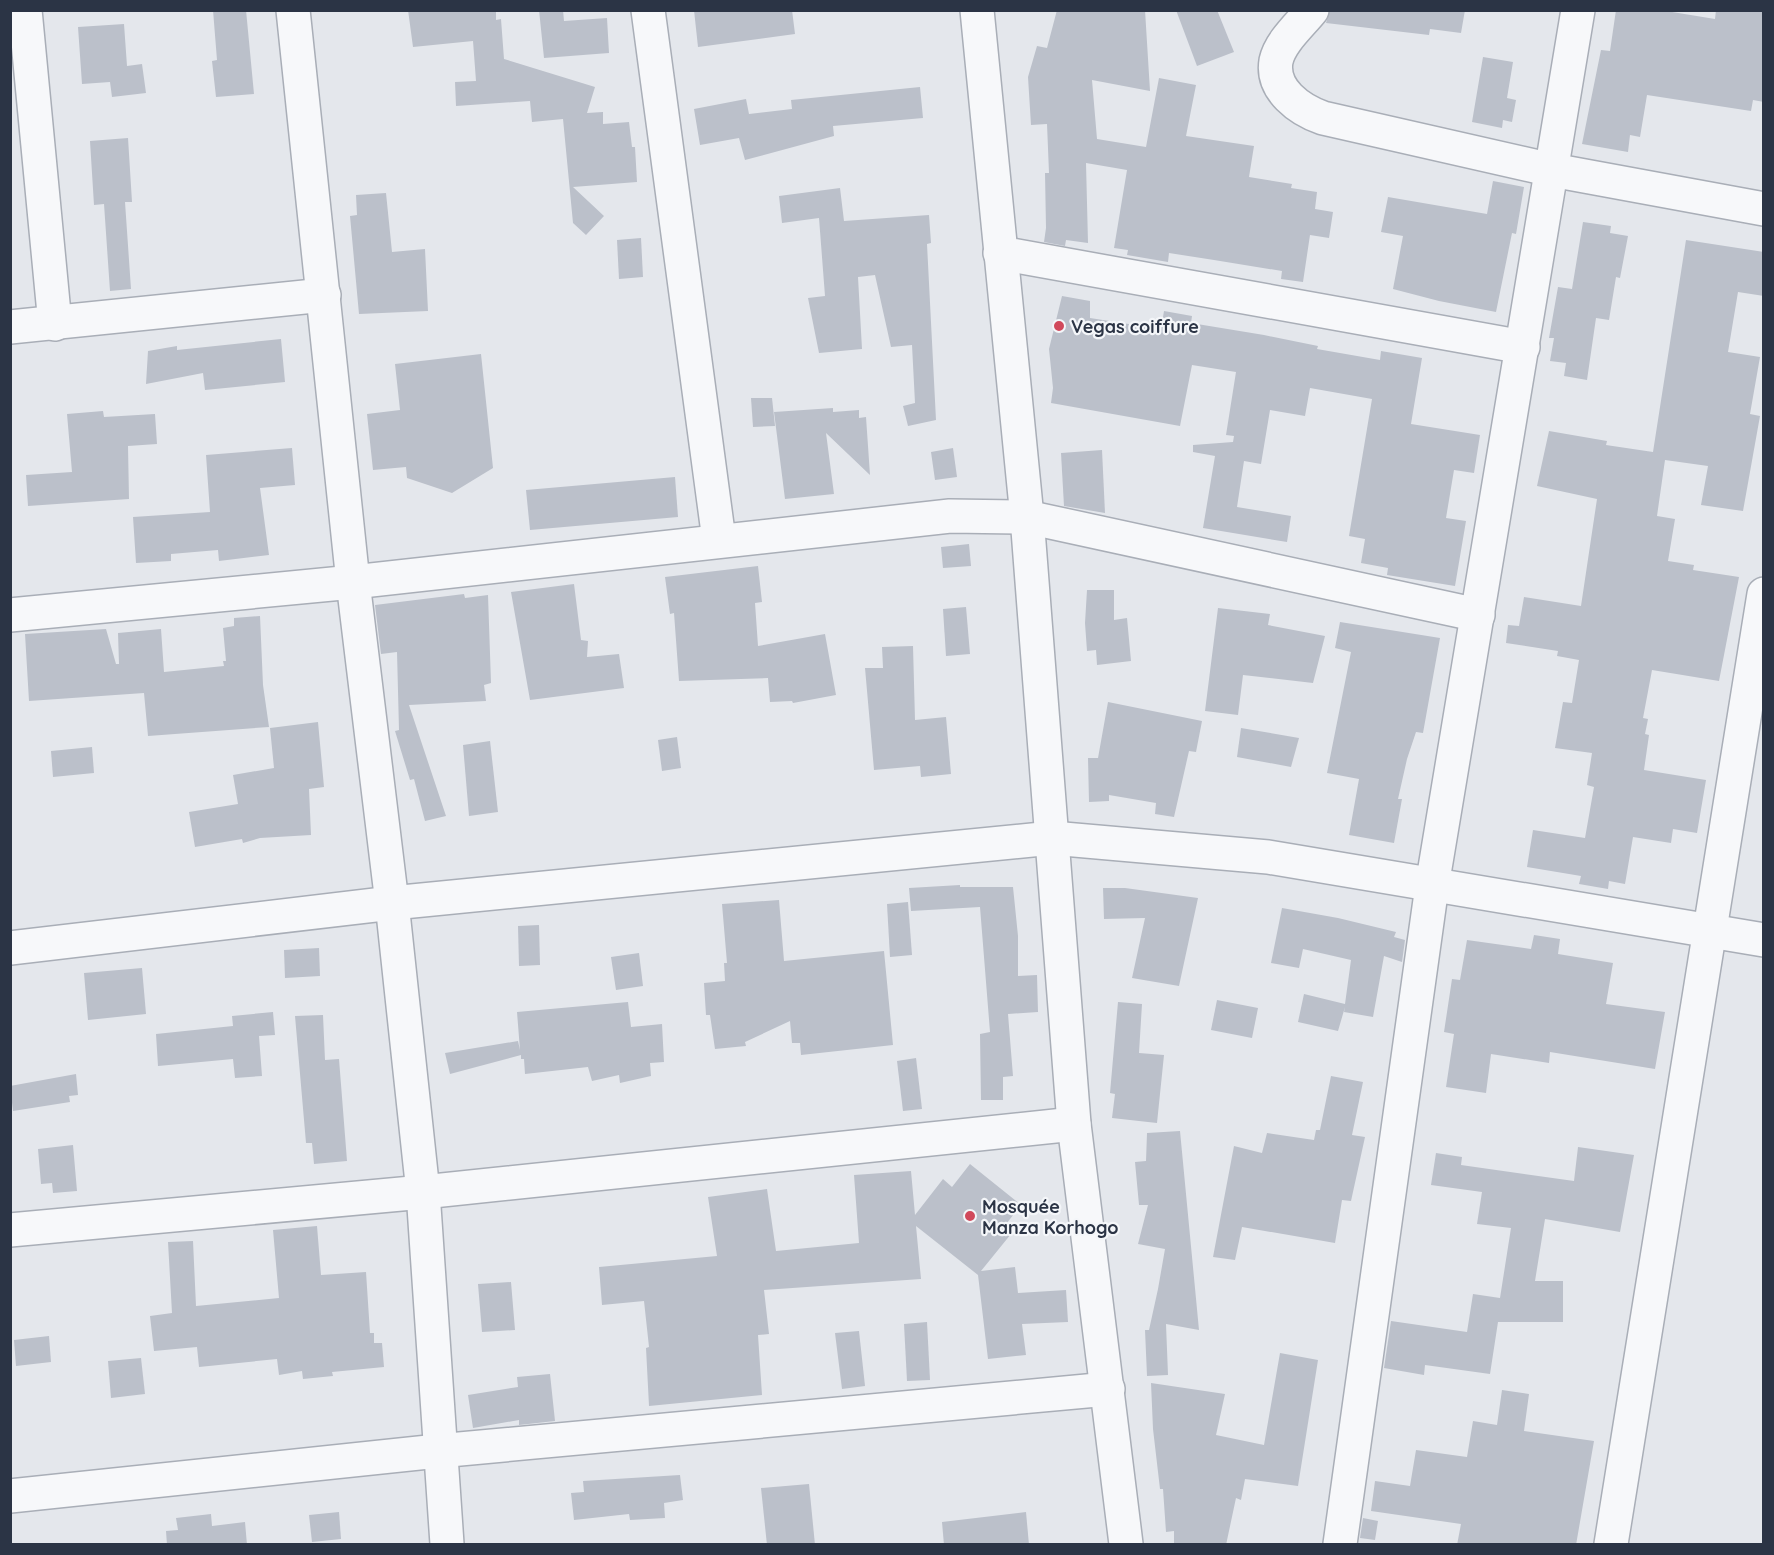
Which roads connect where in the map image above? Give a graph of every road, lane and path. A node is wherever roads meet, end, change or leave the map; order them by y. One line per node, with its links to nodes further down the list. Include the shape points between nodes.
1 (25, 10): 11 (street)
2 (293, 10): 10 (street)
3 (648, 10): 15 (street)
4 (976, 10): 9 (street)
5 (1312, 10): 7 (street, via 1285,42 1276,61 1287,96 1304,111)
6 (1578, 10): 7 (street)
7 (1552, 170): 8 (street); 13 (street)
8 (1764, 209)
9 (1000, 253): 13 (street); 14 (street)
10 (324, 295): 11 (street); 16 (street)
11 (55, 324): 12 (street)
12 (10, 327)
13 (1523, 347): 19 (street)
14 (1027, 517): 15 (street, via 950,516); 19 (street); 20 (street)
15 (720, 540): 16 (street)
16 (353, 582): 18 (street); 22 (street)
17 (1764, 594): 23 (street)
18 (10, 615)
19 (1478, 615): 21 (street)
20 (1052, 838): 21 (street, via 1268,857); 22 (street); 26 (street)
21 (1432, 886): 23 (street); 34 (street)
22 (392, 903): 25 (street); 27 (street)
23 (1709, 931): 24 (street); 35 (street)
24 (1764, 940)
25 (10, 948)
26 (1074, 1124): 27 (street); 29 (street)
27 (423, 1192): 28 (street); 30 (street)
28 (10, 1230)
29 (1108, 1389): 30 (street); 33 (street)
30 (438, 1451): 31 (street); 32 (street)
31 (10, 1496)
32 (447, 1545)
33 (1126, 1545)
34 (1340, 1545)
35 (1611, 1545)

